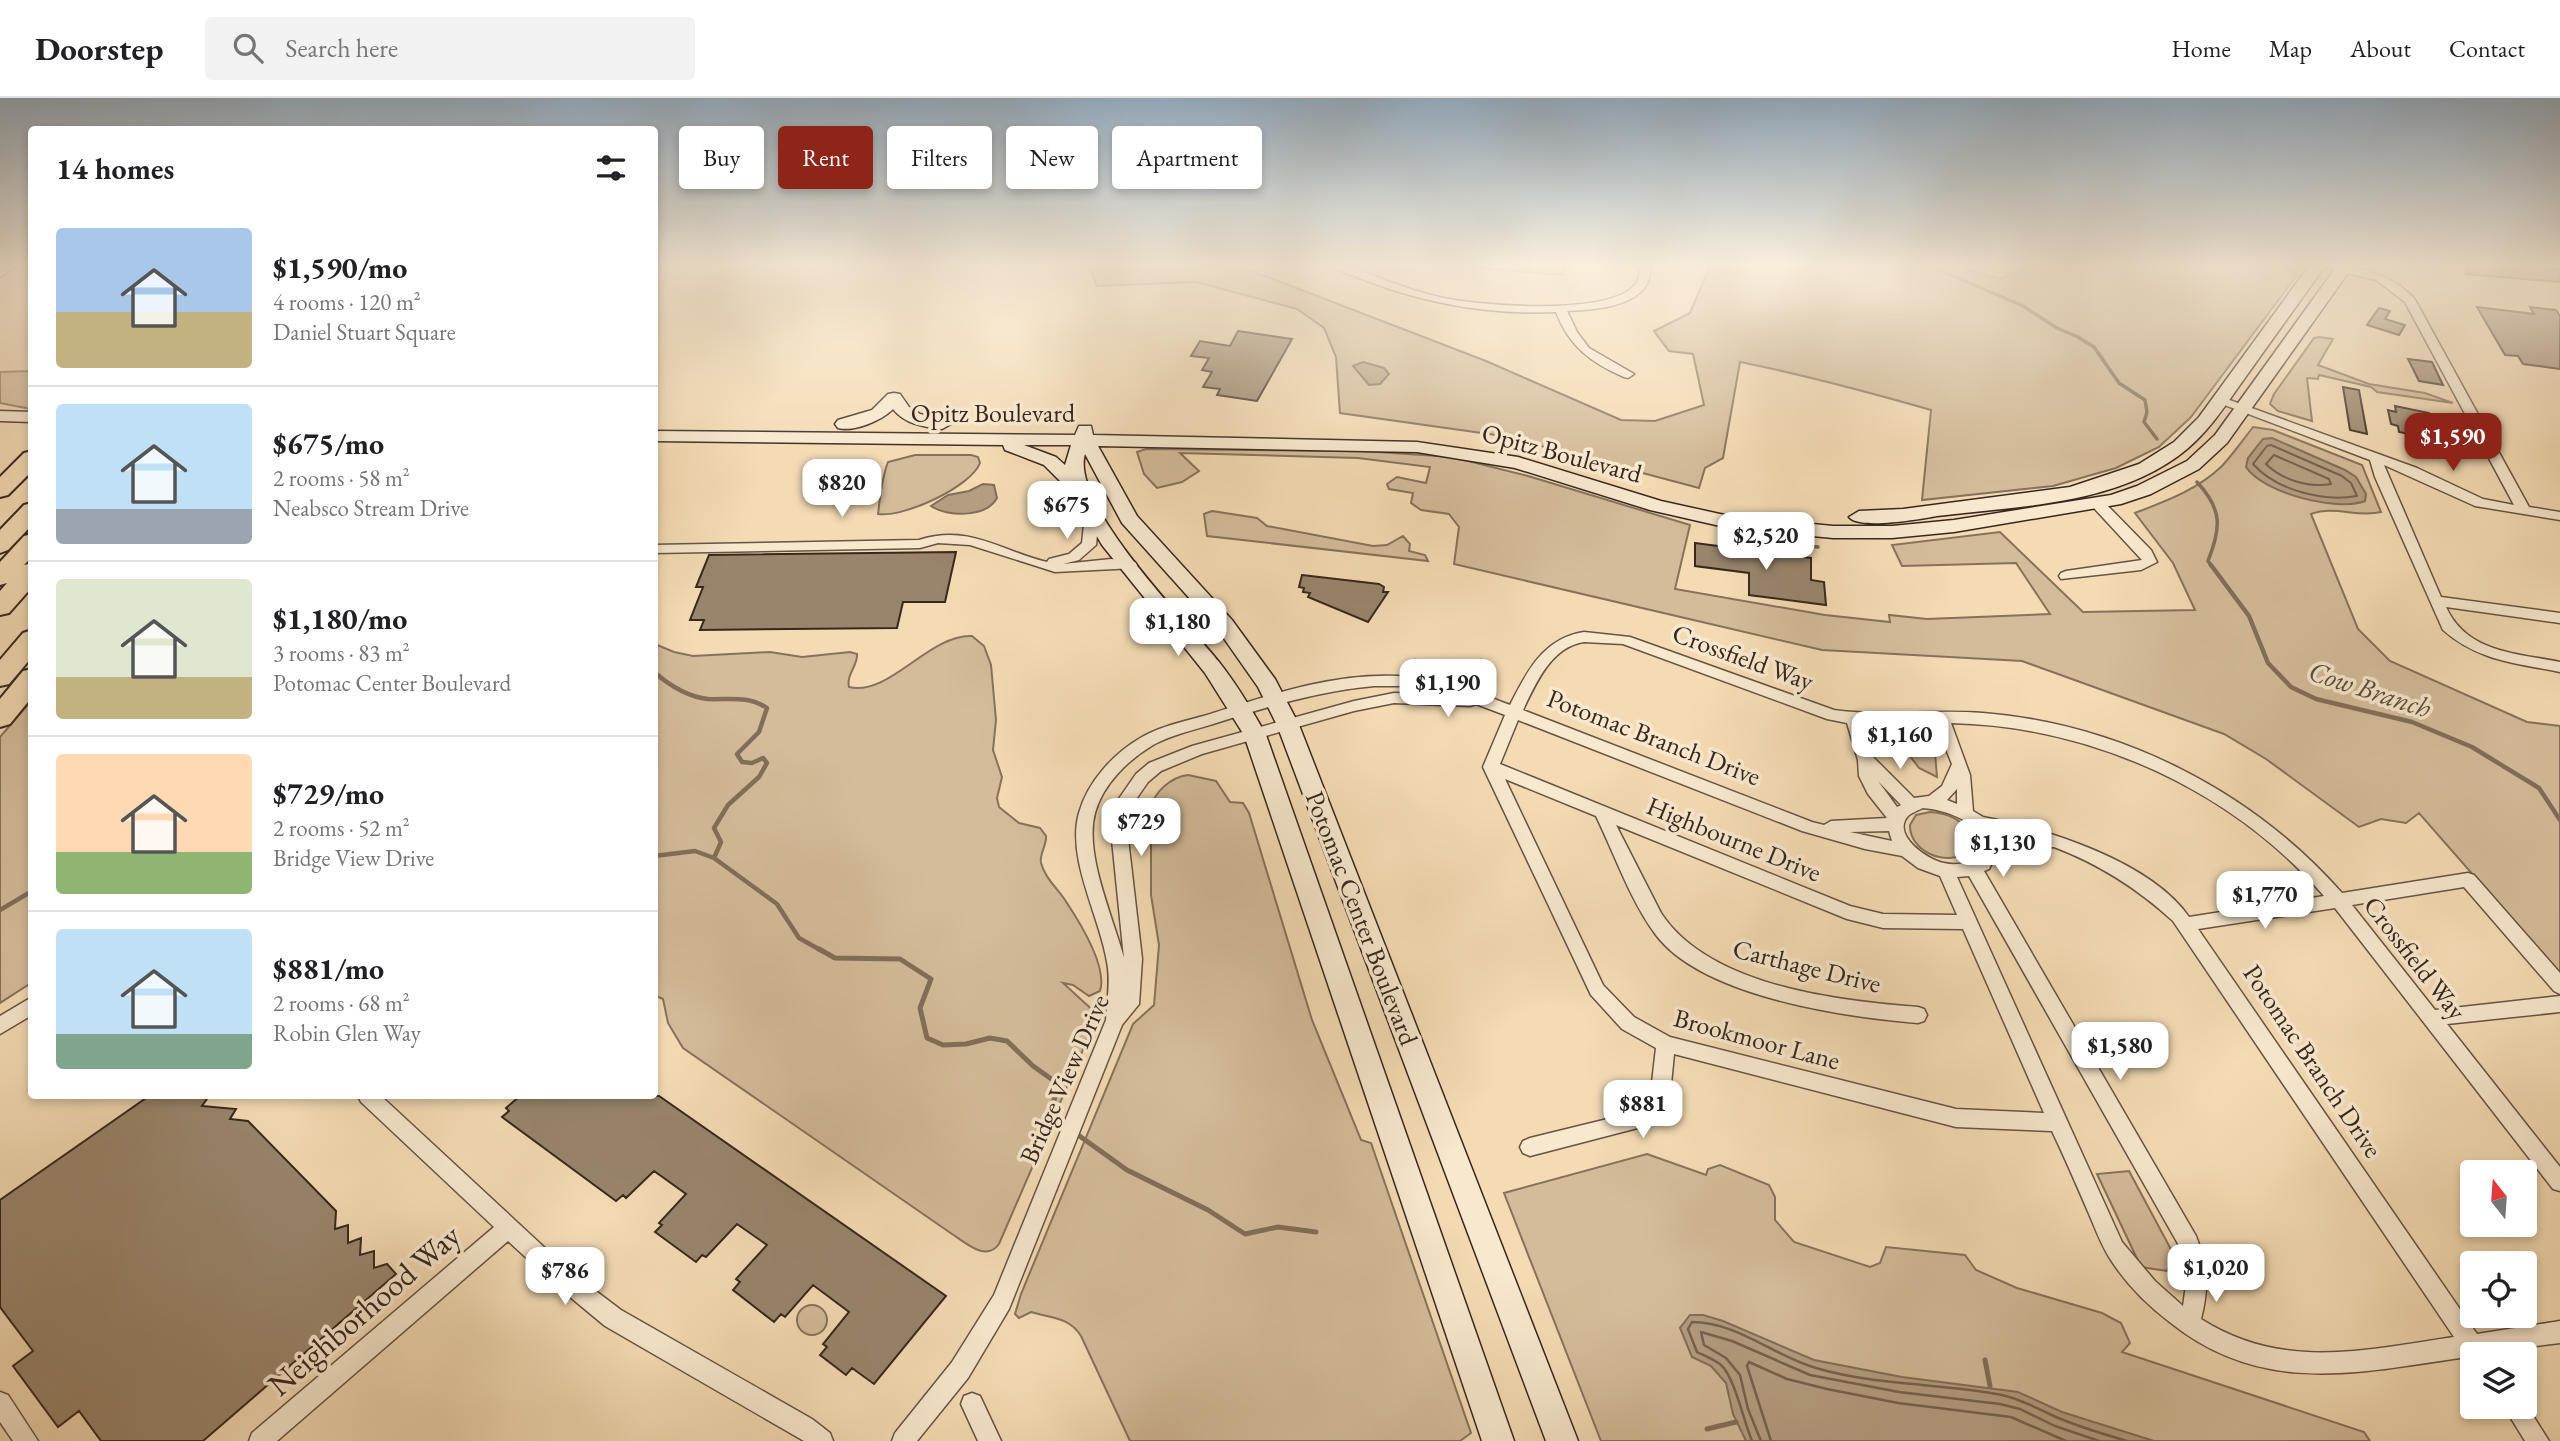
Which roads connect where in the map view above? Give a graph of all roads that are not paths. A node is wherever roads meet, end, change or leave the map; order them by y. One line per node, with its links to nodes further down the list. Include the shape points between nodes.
1 (1567, 329): 5 (street, via 1579,345)
2 (2272, 329): 6 (main road, Opitz Boulevard)
3 (2298, 329): 7 (main road, Opitz Boulevard)
4 (2426, 329): 21 (street)
5 (1628, 374)
6 (2220, 401): 7 (street); 13 (main road, Opitz Boulevard, via 2180,446 2124,478 2061,494 1871,517 1792,515 1714,505 1526,451 1450,437 1387,431)
7 (2243, 410): 16 (street); 20 (main road, Opitz Boulevard, via 2193,465 2144,490)
8 (0, 416): 12 (main road)
9 (658, 423): 10 (main road, Opitz Boulevard)
10 (844, 424): 11 (main road, Opitz Boulevard); 11 (main road, via 877,414 894,398 906,415)
11 (942, 424): 13 (main road, Opitz Boulevard)
12 (21, 425)
13 (1085, 432): 15 (main road, Opitz Boulevard); 19 (main road, Potomac Center Boulevard, via 1073,462); 20 (main road, Opitz Boulevard, via 1451,451 1518,463 1697,516 1804,531 1892,532); 42 (main road, Potomac Center Boulevard, via 1129,519 1225,625)
14 (658, 436): 15 (main road, Opitz Boulevard)
15 (984, 440): 19 (main road, via 1051,461)
16 (2376, 457): 21 (street, via 2465,498); 35 (street)
17 (26, 464): 18 (highway)
18 (0, 489)
19 (1081, 491): 23 (main road, Potomac Center Boulevard)
20 (2098, 504): 33 (street, via 2150,562)
21 (2525, 512): 24 (street)
22 (28, 514): 27 (highway)
23 (1093, 516): 30 (street, via 1087,548 1070,559); 31 (main road, Potomac Center Boulevard)
24 (2560, 516)
25 (658, 538): 26 (street, via 921,535)
26 (929, 540): 29 (street, via 920,544); 30 (street, via 978,541)
27 (0, 545)
28 (28, 546): 34 (highway)
29 (658, 549)
30 (1041, 565): 31 (street, via 1061,569)
31 (1129, 565): 44 (main road, Potomac Center Boulevard)
32 (28, 576): 36 (highway)
33 (2066, 576)
34 (0, 577)
35 (2436, 601): 37 (street); 39 (street, via 2448,626 2479,649)
36 (0, 607)
37 (2560, 618)
38 (28, 644): 40 (highway)
39 (2560, 667)
40 (0, 677)
41 (28, 683): 46 (highway)
42 (1274, 698): 43 (street, Potomac Branch Drive, via 1340,682 1394,680 1424,682); 44 (street); 49 (main road, Potomac Center Boulevard)
43 (1479, 701): 45 (street, Potomac Branch Drive); 49 (street, Potomac Branch Drive, via 1385,699)
44 (1241, 710): 50 (main road, Potomac Center Boulevard); 73 (street, via 1172,731 1131,752 1100,783 1087,809 1085,856 1118,972)
45 (1514, 713): 47 (street, Crossfield Way, via 1543,663 1560,645 1608,636 1832,715); 53 (street); 59 (street, Potomac Branch Drive)
46 (0, 717)
47 (1853, 718): 48 (street, Crossfield Way); 51 (street)
48 (1941, 718): 52 (street); 65 (street, Crossfield Way, via 1986,719 2064,732 2148,760 2203,787 2254,821)
49 (1289, 725): 50 (street, Bridge View Drive); 96 (main road, Potomac Center Boulevard)
50 (1255, 736): 73 (street, Bridge View Drive, via 1197,750 1155,767 1124,804 1119,830 1133,984 1130,1004); 95 (main road, Potomac Center Boulevard)
51 (1866, 761): 55 (street); 58 (street, via 1867,776)
52 (1958, 766): 54 (street, via 1949,789); 57 (street)
53 (1491, 767): 56 (street, Highbourne Drive); 75 (street, Brookmoor Lane, via 1597,990 1628,1023)
54 (1933, 802): 55 (street); 57 (street)
55 (1911, 805): 58 (street)
56 (1601, 811): 66 (street, Highbourne Drive, via 1847,912 1883,921); 71 (street, Carthage Drive, via 1664,931 1681,950 1714,970 1758,986 1867,1012)
57 (1972, 817): 60 (street, Potomac Branch Drive); 61 (street)
58 (1896, 822): 59 (street, Potomac Branch Drive); 62 (street, via 1897,837)
59 (1808, 827): 62 (street, Potomac Branch Drive)
60 (2061, 844): 61 (street, Potomac Branch Drive); 67 (street, Potomac Branch Drive, via 2126,873 2165,902)
61 (1991, 848): 63 (street, via 1989,857)
62 (1905, 850): 64 (street, via 1923,864)
63 (1974, 869): 64 (street); 82 (street, via 2184,1234 2199,1275)
64 (1946, 871): 66 (street)
65 (2339, 901): 67 (street); 68 (street, via 2468,880); 72 (street, Crossfield Way)
66 (1967, 922): 77 (street)
67 (2186, 925): 84 (street, Potomac Branch Drive)
68 (2560, 986)
69 (2560, 1004): 72 (street)
70 (28, 1008): 74 (street)
71 (1918, 1015)
72 (2431, 1018): 79 (street, Crossfield Way)
73 (1115, 1020): 93 (street, Bridge View Drive, via 1006,1293 960,1370)
74 (0, 1026)
75 (1666, 1044): 77 (street, Brookmoor Lane, via 1956,1118); 78 (street, via 1659,1104 1646,1118)
76 (371, 1099): 81 (street)
77 (2056, 1122): 82 (street, via 2115,1249 2148,1292)
78 (1530, 1147)
79 (2550, 1157): 80 (street, Crossfield Way)
80 (2560, 1182)
81 (509, 1227): 91 (street, Neighborhood Way); 92 (street, via 613,1318)
82 (2189, 1323): 86 (street, via 2258,1357 2307,1365)
83 (2560, 1332): 85 (street)
84 (2471, 1342)
85 (2513, 1342)
86 (2460, 1352)
87 (0, 1403): 90 (street)
88 (972, 1404): 94 (street)
89 (2523, 1419): 97 (street)
90 (27, 1441)
91 (260, 1441)
92 (822, 1441)
93 (903, 1441)
94 (990, 1441)
95 (1499, 1441)
96 (1562, 1441)
97 (2538, 1441)

